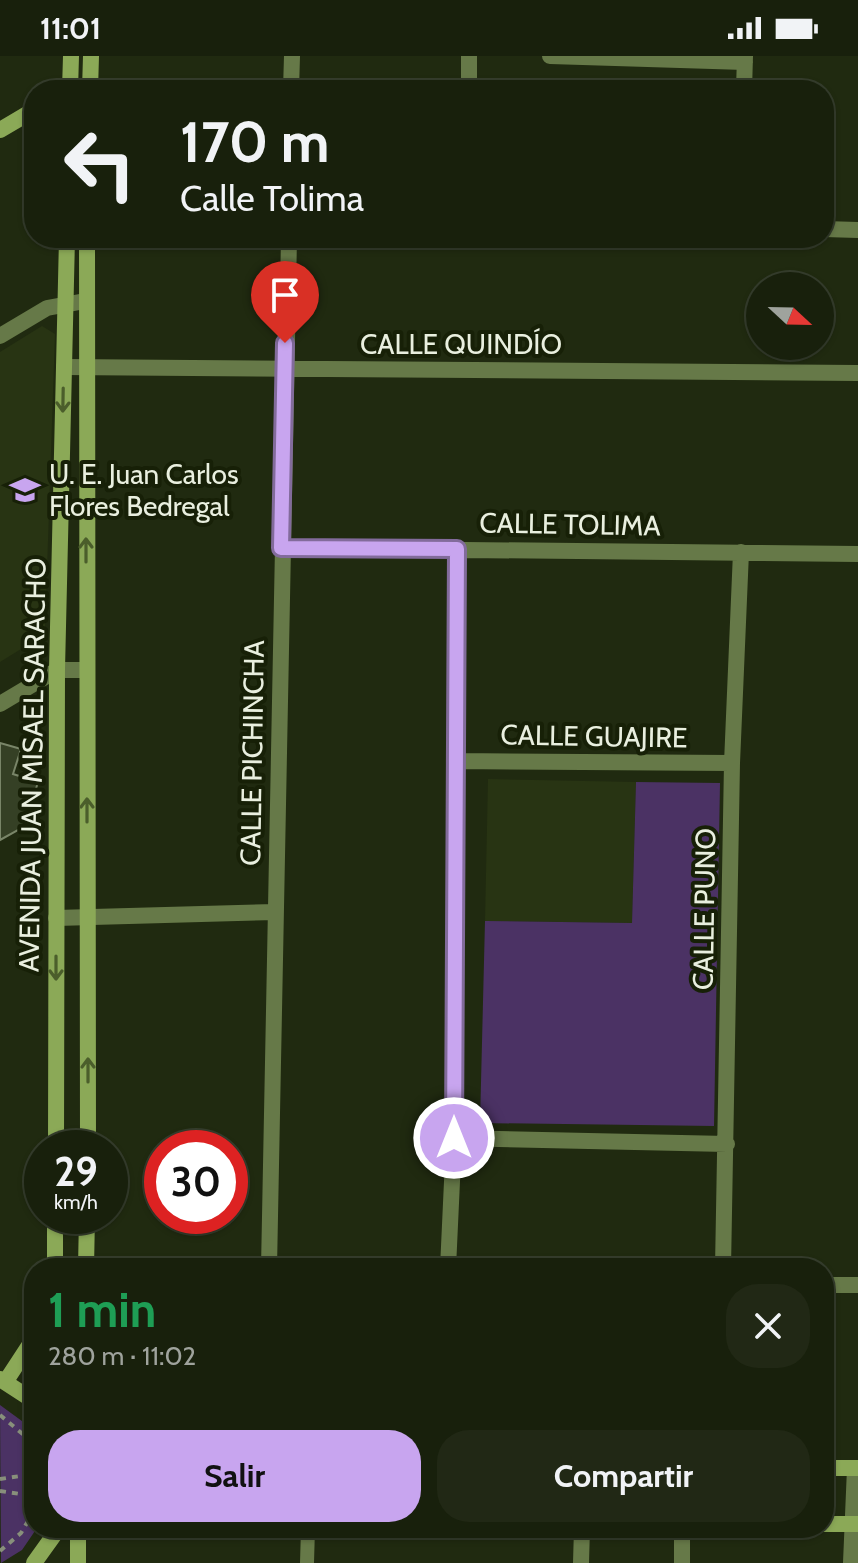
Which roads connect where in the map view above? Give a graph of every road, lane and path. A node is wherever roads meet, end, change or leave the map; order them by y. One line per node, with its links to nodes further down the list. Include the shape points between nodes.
1 (71, 56): 7 (street)
2 (91, 56): 8 (street)
3 (292, 56): 9 (street)
4 (469, 56): 10 (street)
5 (550, 56): 6 (street)
6 (745, 59): 11 (street)
7 (70, 80)
8 (90, 80)
9 (291, 80)
10 (469, 80)
11 (744, 80)
12 (24, 116): 13 (street)
13 (0, 130)
14 (834, 229): 15 (street)
15 (858, 230)
16 (67, 248): 20 (street, AVENIDA JUAN MISAEL SARACHO)
17 (87, 248): 19 (street, AVENIDA JUAN MISAEL SARACHO)
18 (289, 248): 24 (street, CALLE PICHINCHA)
19 (85, 301): 20 (street); 22 (street, AVENIDA JUAN MISAEL SARACHO)
20 (65, 305): 21 (street, via 47,308); 23 (street, AVENIDA JUAN MISAEL SARACHO)
21 (0, 336)
22 (85, 366): 23 (street, CALLE QUINDÍO); 24 (street, CALLE QUINDÍO); 31 (street, AVENIDA JUAN MISAEL SARACHO, one-way to 22)
23 (64, 367): 30 (street, AVENIDA JUAN MISAEL SARACHO, one-way to 30)
24 (284, 370): 25 (street, CALLE QUINDÍO); 26 (street, CALLE PICHINCHA)
25 (858, 373)
26 (281, 548): 27 (street, CALLE TOLIMA); 35 (street, CALLE PICHINCHA)
27 (457, 549): 28 (street, CALLE TOLIMA); 33 (street)
28 (741, 552): 29 (street, CALLE TOLIMA); 34 (street, CALLE PUNO)
29 (858, 554)
30 (57, 670): 31 (street); 32 (street); 37 (street, AVENIDA JUAN MISAEL SARACHO)
31 (86, 670): 36 (street, AVENIDA JUAN MISAEL SARACHO, one-way to 31)
32 (0, 704)
33 (456, 761): 34 (street, CALLE GUAJIRE); 40 (street)
34 (732, 763): 41 (street, CALLE PUNO)
35 (275, 912): 36 (street); 46 (street, CALLE PICHINCHA)
36 (88, 917): 37 (street); 39 (street, AVENIDA JUAN MISAEL SARACHO, one-way to 36)
37 (56, 918): 38 (street, AVENIDA JUAN MISAEL SARACHO, one-way to 38)
38 (56, 1130)
39 (88, 1130)
40 (454, 1138): 41 (street); 47 (street)
41 (727, 1144): 48 (street, CALLE PUNO)
42 (55, 1234): 44 (street)
43 (87, 1234): 45 (street)
44 (55, 1258)
45 (86, 1258)
46 (269, 1258)
47 (448, 1258)
48 (723, 1258)
49 (834, 1285): 50 (street)
50 (858, 1285)
51 (24, 1352): 52 (street)
52 (3, 1380): 53 (street)
53 (24, 1394)
54 (0, 1415): 55 (path)
55 (24, 1435)
56 (834, 1468): 57 (street)
57 (856, 1468): 63 (street)
58 (24, 1475): 59 (path)
59 (0, 1479)
60 (0, 1491): 61 (path)
61 (24, 1495)
62 (834, 1524): 63 (street)
63 (855, 1524): 76 (street)
64 (24, 1528): 70 (path)
65 (52, 1538): 71 (street)
66 (78, 1538): 72 (street)
67 (308, 1538): 73 (lane)
68 (582, 1538): 74 (street)
69 (682, 1538): 75 (street)
70 (0, 1551)
71 (34, 1563)
72 (78, 1563)
73 (307, 1563)
74 (581, 1563)
75 (682, 1563)
76 (851, 1563)

